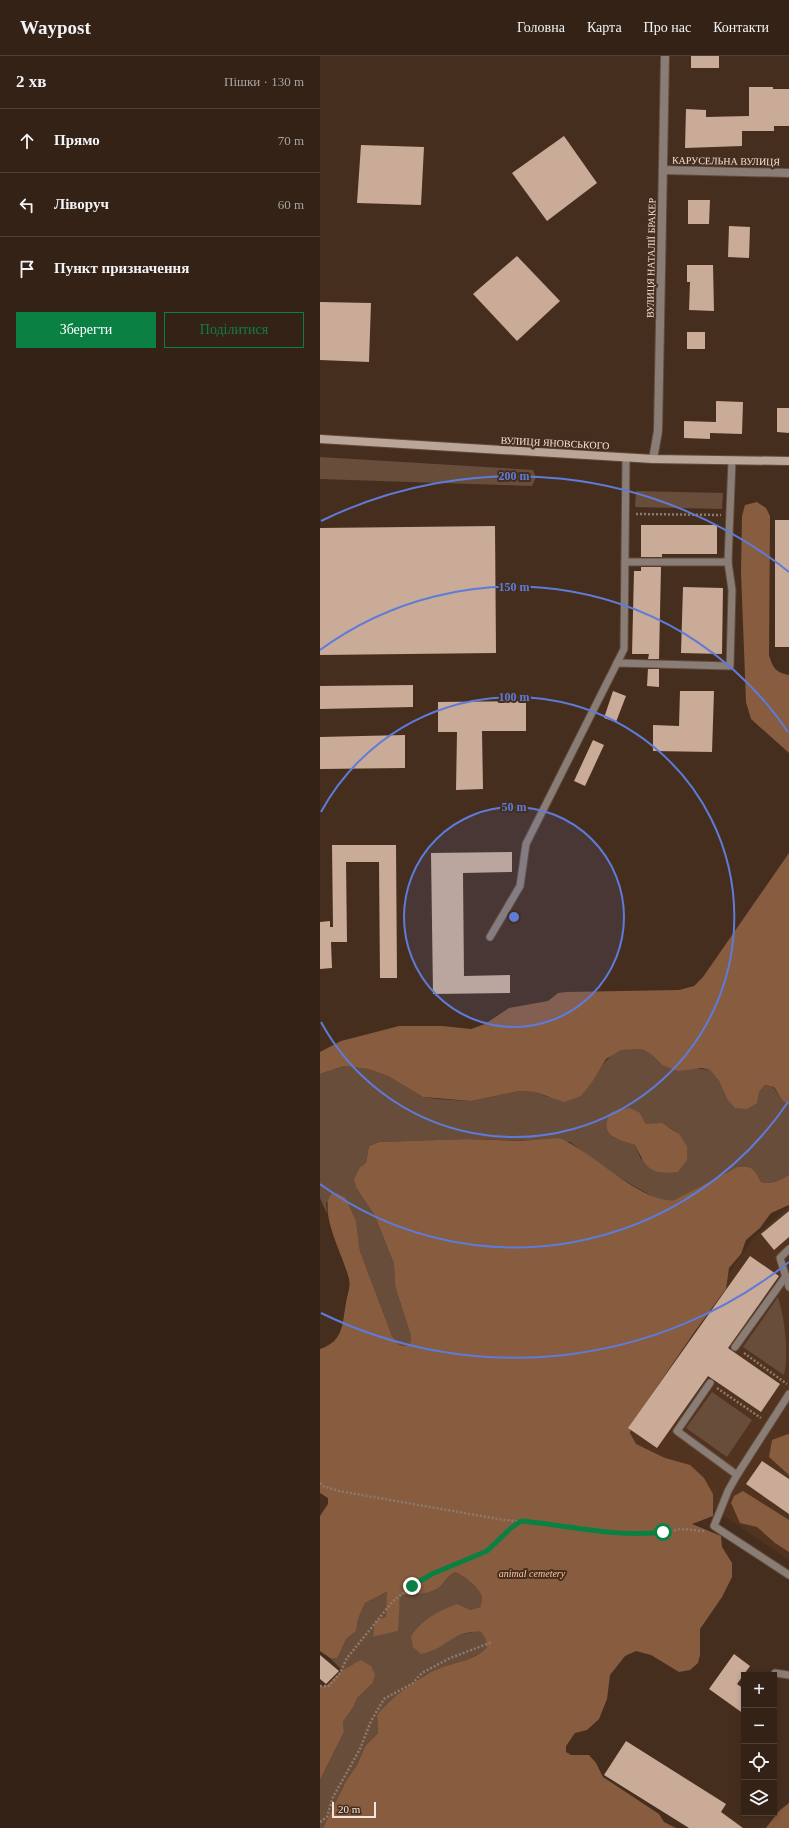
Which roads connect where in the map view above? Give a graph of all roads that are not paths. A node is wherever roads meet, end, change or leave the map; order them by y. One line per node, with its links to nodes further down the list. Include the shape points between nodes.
1 (665, 56): 2 (street, ВУЛИЦЯ НАТАЛІЇ БРАКЕР)
2 (663, 170): 3 (street, КАРУСЕЛЬНА ВУЛИЦЯ); 6 (street, ВУЛИЦЯ НАТАЛІЇ БРАКЕР, via 658,431)
3 (789, 173)
4 (320, 439): 5 (main road, ВУЛИЦЯ ЯНОВСЬКОГО)
5 (626, 458): 6 (main road, ВУЛИЦЯ ЯНОВСЬКОГО); 9 (lane)
6 (653, 459): 7 (main road, ВУЛИЦЯ ЯНОВСЬКОГО)
7 (732, 460): 8 (main road, ВУЛИЦЯ ЯНОВСЬКОГО); 10 (lane)
8 (789, 461)
9 (625, 562): 10 (lane); 11 (lane, via 624,649)
10 (728, 562): 11 (lane, via 732,590 730,666)
11 (617, 663): 12 (lane, via 526,844 520,886)
12 (490, 937)
13 (789, 1249): 14 (lane, via 780,1258)
14 (786, 1276): 15 (lane); 16 (lane)
15 (789, 1287)
16 (735, 1347)
17 (710, 1383): 19 (lane, via 677,1431)
18 (789, 1394): 19 (lane)
19 (737, 1475): 20 (lane, via 714,1526)
20 (789, 1575)
21 (777, 1673): 22 (lane)
22 (789, 1675)

